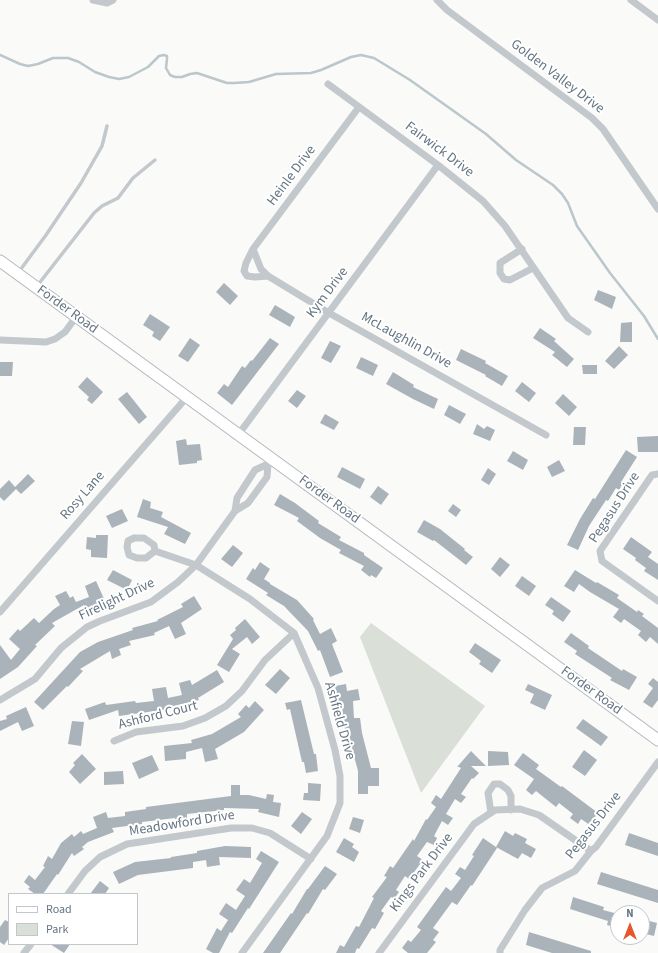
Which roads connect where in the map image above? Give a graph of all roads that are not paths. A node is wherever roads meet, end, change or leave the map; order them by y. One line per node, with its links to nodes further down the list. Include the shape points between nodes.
1 (93, 0): 4 (street)
2 (437, 0): 11 (street, Golden Valley Drive, via 446,10 592,118 603,129)
3 (631, 0): 5 (street)
4 (110, 1)
5 (658, 20)
6 (328, 84): 7 (street, Fairwick Drive)
7 (359, 107): 10 (street, Fairwick Drive); 13 (street, Heinle Drive)
8 (107, 126): 16 (lane, via 102,146 81,183)
9 (155, 160): 18 (lane, via 133,178 118,198 94,213)
10 (438, 165): 12 (street, Fairwick Drive, via 483,201); 19 (street, Kym Drive)
11 (658, 209)
12 (522, 249): 15 (street, Fairwick Drive); 15 (street, via 500,263 500,273 504,279 510,280)
13 (253, 250): 17 (street, McLaughlin Drive, via 261,269); 17 (street, Heinle Drive, via 244,271 247,276 255,278)
14 (0, 261): 16 (main road, Forder Road)
15 (533, 268): 21 (street, Fairwick Drive, via 568,318)
16 (17, 274): 18 (main road, Forder Road)
17 (268, 276): 19 (street, McLaughlin Drive)
18 (36, 288): 20 (main road, Forder Road)
19 (330, 313): 24 (street, McLaughlin Drive); 25 (street, Kym Drive)
20 (76, 317): 22 (street, via 65,332 46,342); 23 (main road, Forder Road)
21 (588, 332)
22 (0, 340)
23 (186, 397): 25 (main road, Forder Road); 32 (street, Rosy Lane)
24 (546, 434)
25 (238, 435): 26 (main road, Forder Road)
26 (270, 461): 28 (street, Firelight Drive, via 267,477 248,503); 28 (street, Firelight Drive, via 255,470 237,498); 35 (main road, Forder Road)
27 (658, 474): 31 (street, Pegasus Drive, via 652,476 600,551 602,561)
28 (235, 512): 30 (street, Firelight Drive)
29 (155, 551): 30 (street, Ashfield Drive)
30 (196, 565): 33 (street, Ashfield Drive, via 250,599); 34 (street, Firelight Drive, via 151,602 87,627 61,648 35,678)
31 (658, 601)
32 (0, 612)
33 (294, 632): 36 (street, Ashford Court, via 265,660 242,691 226,706 205,718 183,726 136,732); 41 (street, Ashfield Drive, via 318,688 340,776 340,803 327,836)
34 (0, 700)
35 (658, 739)
36 (114, 741)
37 (658, 762): 40 (street, Pegasus Drive, via 596,847)
38 (512, 810): 39 (street, Kings Park Drive, via 495,810); 39 (street, via 508,790 500,784 494,784 488,793); 40 (street, Kings Park Drive, via 520,809 539,815)
39 (491, 813): 46 (street, Kings Park Drive, via 474,824)
40 (591, 850): 47 (street, Pegasus Drive, via 575,871 542,888 525,910)
41 (311, 859): 42 (street, Meadowford Drive, via 270,833 252,828 231,828 127,844 100,857 85,871); 45 (street, Ashfield Drive)
42 (69, 893)
43 (30, 945): 44 (street)
44 (24, 953)
45 (242, 953)
46 (379, 953)
47 (500, 953)

